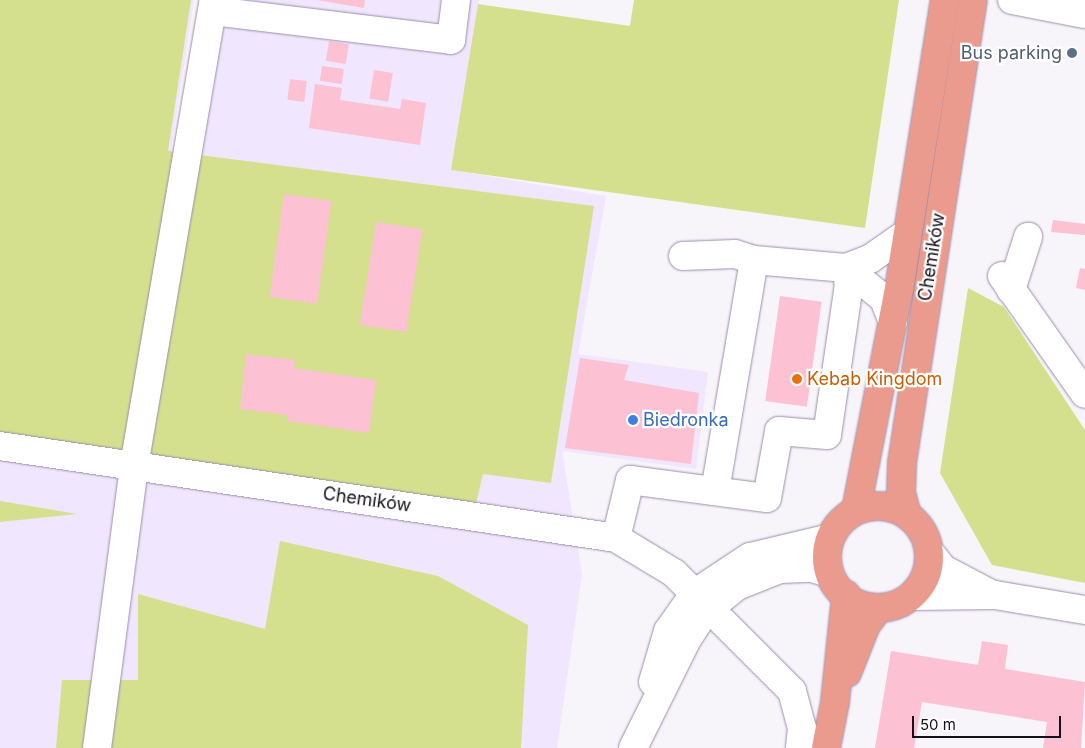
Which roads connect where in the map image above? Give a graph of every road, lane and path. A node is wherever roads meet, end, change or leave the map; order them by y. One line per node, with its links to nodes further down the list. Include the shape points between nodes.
1 (456, 0): 5 (street, via 451,40)
2 (944, 0): 7 (main road, Chemików)
3 (973, 0): 18 (main road, Chemików, via 902,463 901,493)
4 (1012, 0): 6 (street)
5 (214, 5): 15 (street)
6 (1085, 14)
7 (907, 233): 11 (street, via 870,259); 12 (main road, Chemików)
8 (1028, 237): 13 (street, via 1006,283)
9 (683, 256): 10 (street, via 735,254)
10 (754, 260): 11 (street); 16 (street)
11 (846, 268): 12 (street, via 884,299); 16 (street, via 849,285 827,436 779,431 767,498)
12 (893, 322): 17 (main road, Chemików)
13 (1085, 394)
14 (0, 446): 15 (street, Chemików)
15 (134, 466): 19 (street, Chemików); 30 (street)
16 (715, 490): 19 (street, via 630,480)
17 (856, 510): 18 (main road, via 892,508); 20 (main road, via 839,523)
18 (907, 515): 21 (main road, via 917,525)
19 (616, 538): 26 (street, Chemików, via 654,558)
20 (830, 538): 22 (main road); 26 (street, via 750,557)
21 (929, 551): 24 (street, via 943,569); 25 (main road, via 926,575)
22 (829, 573): 23 (main road); 26 (street, via 796,567 762,574)
23 (846, 595): 27 (main road, via 856,602); 29 (main road)
24 (995, 595): 25 (street); 28 (street)
25 (913, 596): 27 (main road, via 892,607)
26 (702, 602): 31 (street, via 686,642 644,720); 32 (street, Chemików, via 792,691 802,728)
27 (879, 608): 29 (main road, via 859,641)
28 (1085, 610)
29 (836, 702): 33 (main road)
30 (97, 748)
31 (633, 748)
32 (800, 748)
33 (826, 748)

